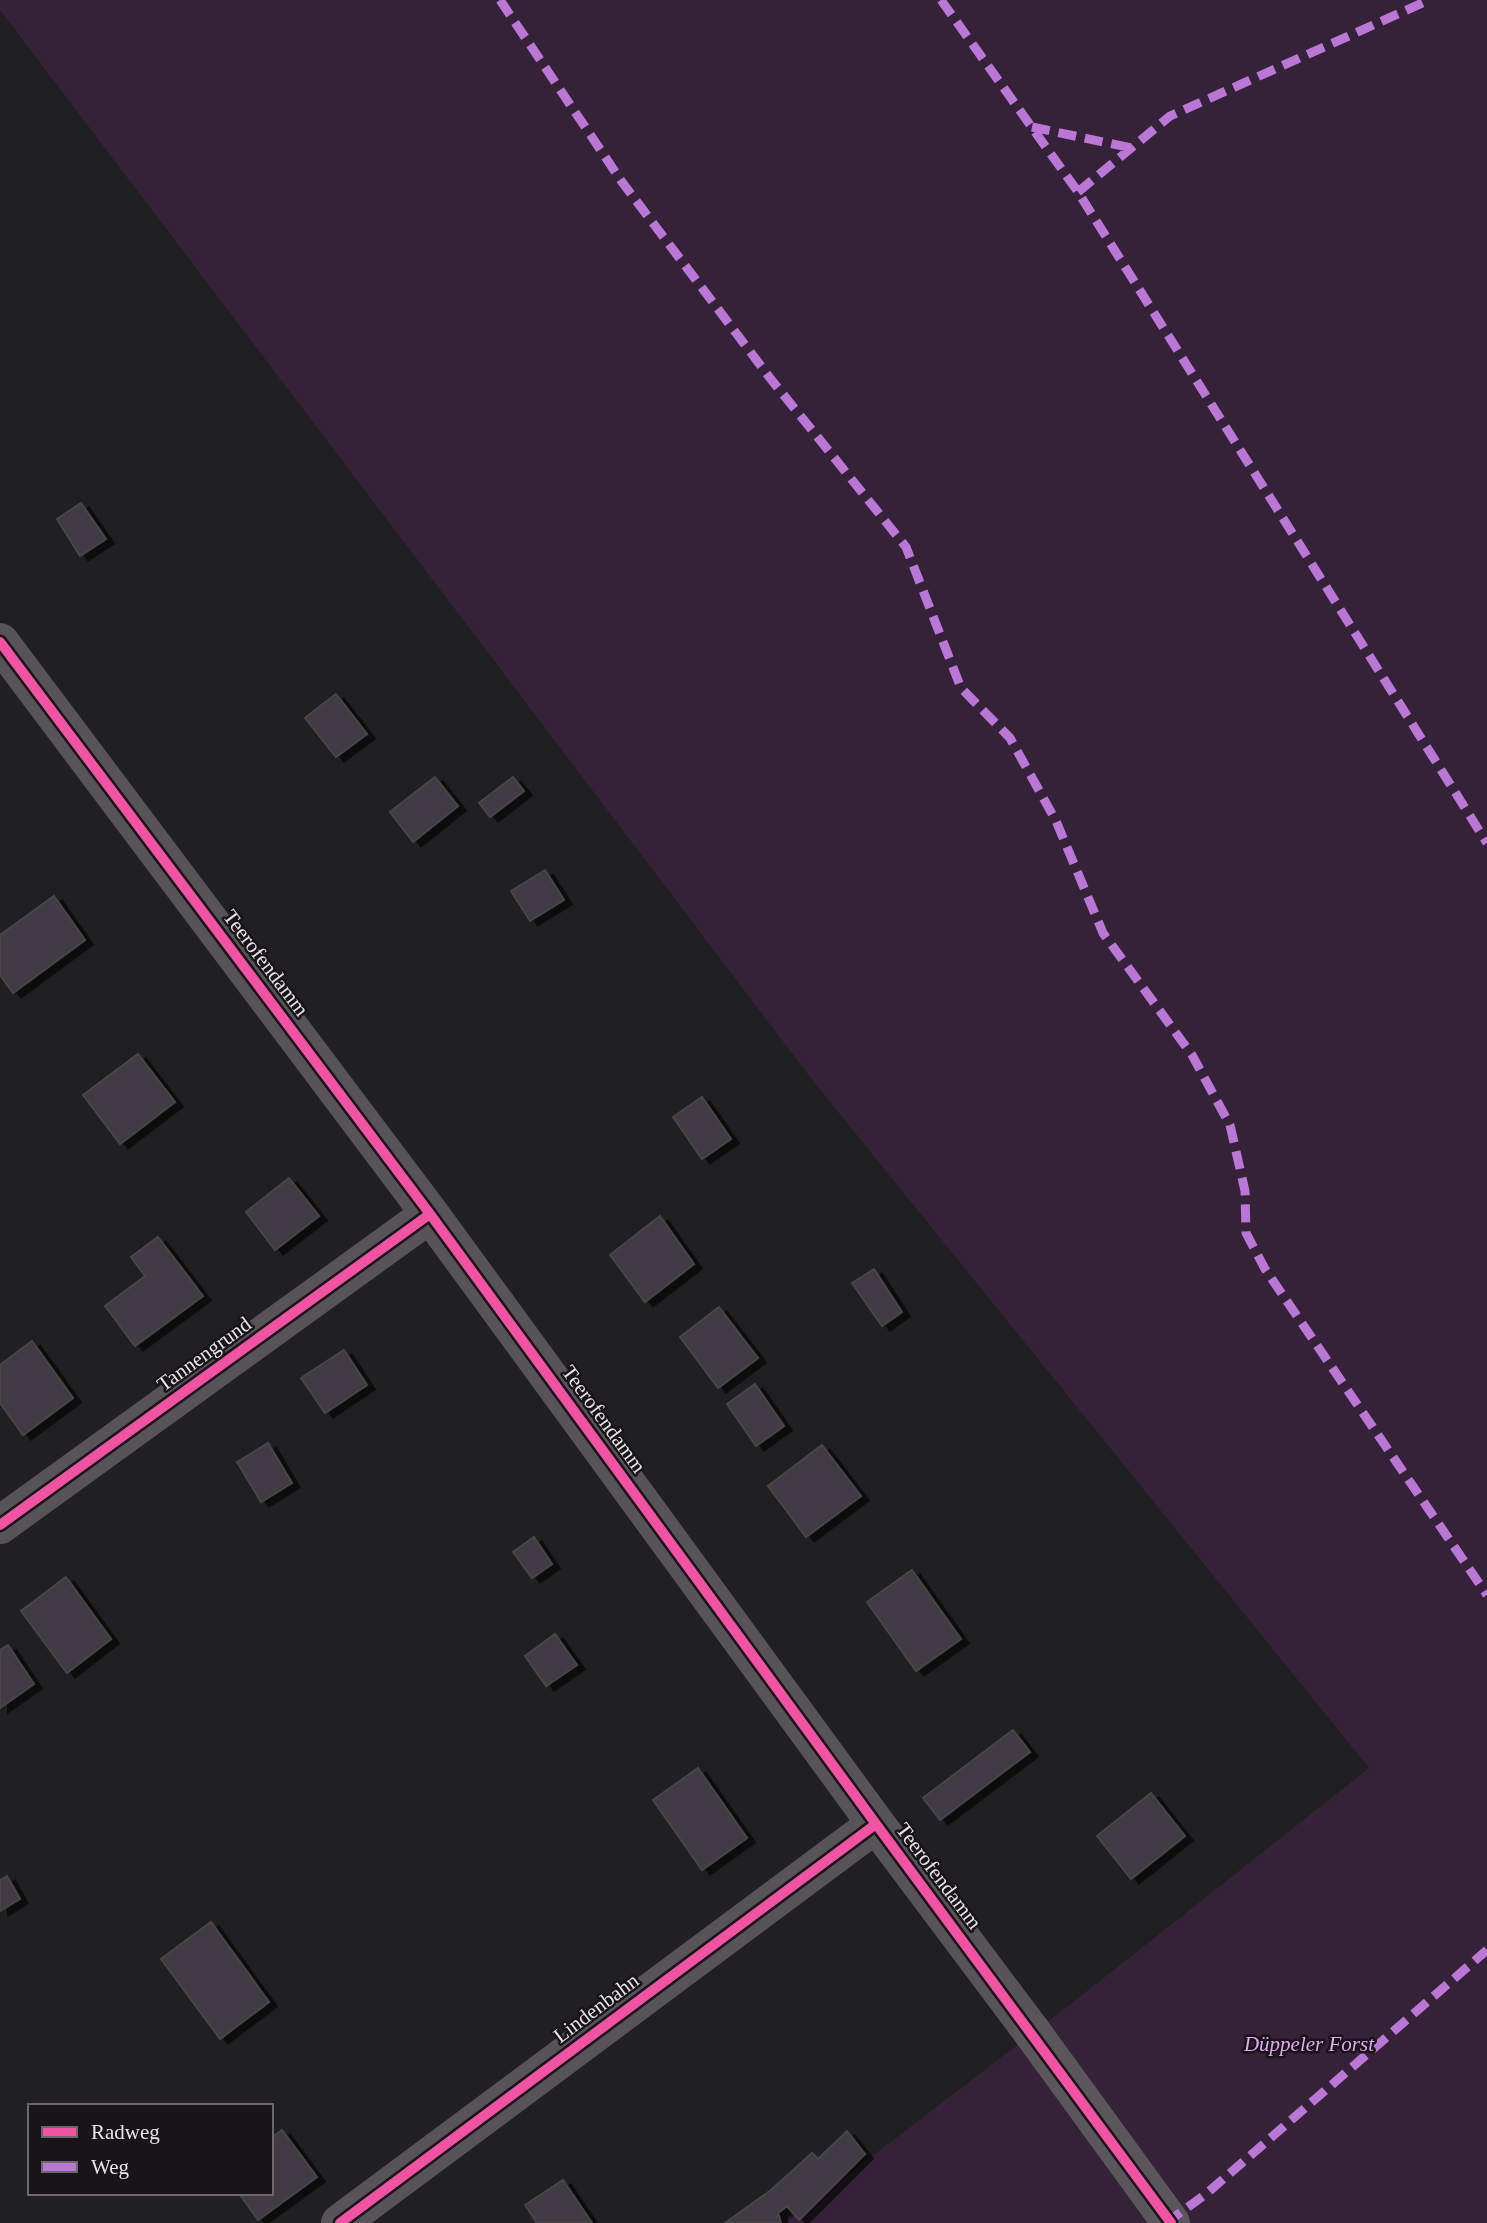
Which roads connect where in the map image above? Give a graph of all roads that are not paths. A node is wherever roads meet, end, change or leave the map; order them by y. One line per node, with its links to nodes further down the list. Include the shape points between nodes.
1 (0, 642): 2 (street, Teerofendamm)
2 (430, 1214): 3 (street, Tannengrund); 4 (street, Teerofendamm)
3 (0, 1525)
4 (876, 1824): 5 (street, Teerofendamm); 6 (street, Lindenbahn)
5 (1170, 2222)
6 (340, 2223)

